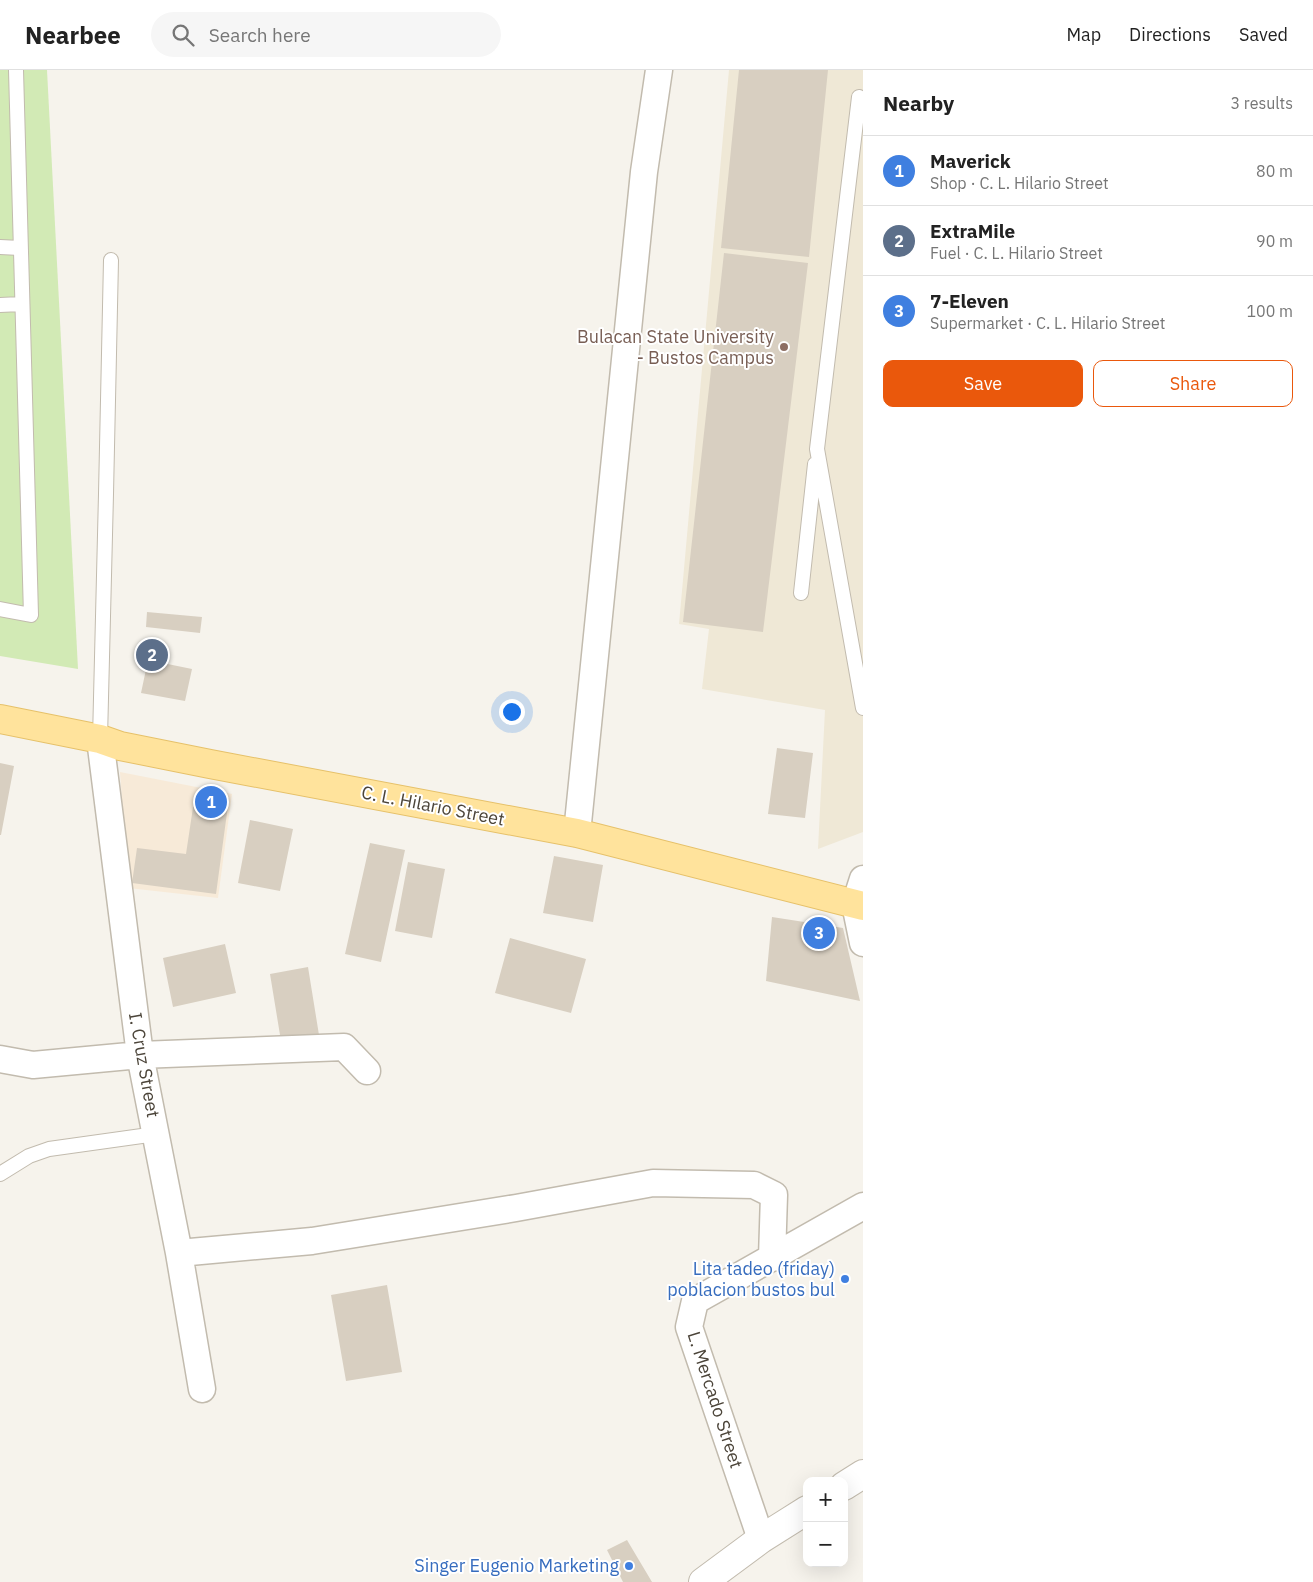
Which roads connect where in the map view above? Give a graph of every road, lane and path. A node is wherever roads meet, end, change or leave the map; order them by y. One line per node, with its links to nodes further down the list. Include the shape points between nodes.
1 (16, 70): 5 (lane)
2 (659, 70): 15 (street, via 644,172)
3 (859, 97): 9 (lane)
4 (0, 247): 5 (lane)
5 (20, 248): 7 (lane)
6 (111, 260): 14 (lane)
7 (22, 304): 8 (lane); 11 (lane, via 31,615)
8 (0, 305)
9 (817, 449): 10 (lane); 12 (lane)
10 (801, 593)
11 (0, 609)
12 (863, 708)
13 (0, 719): 14 (main road, C. L. Hilario Street)
14 (100, 738): 15 (main road, C. L. Hilario Street, via 120,746); 18 (street, I. Cruz Street)
15 (577, 833): 16 (main road, C. L. Hilario Street)
16 (860, 896): 17 (street)
17 (863, 943)
18 (140, 1054): 19 (street, via 33,1065); 20 (street, via 344,1047); 21 (street, I. Cruz Street)
19 (0, 1058)
20 (367, 1071)
21 (156, 1134): 22 (lane, via 49,1148); 24 (street, I. Cruz Street)
22 (0, 1174)
23 (863, 1206): 25 (street, L. Mercado Street)
24 (179, 1253): 25 (street, via 312,1241 653,1183 754,1185 774,1195); 26 (street, I. Cruz Street)
25 (772, 1258): 30 (street, L. Mercado Street, via 695,1301 689,1326)
26 (202, 1389)
27 (863, 1474): 28 (street)
28 (848, 1483)
29 (803, 1513): 30 (street)
30 (761, 1539): 31 (street)
31 (703, 1582)

